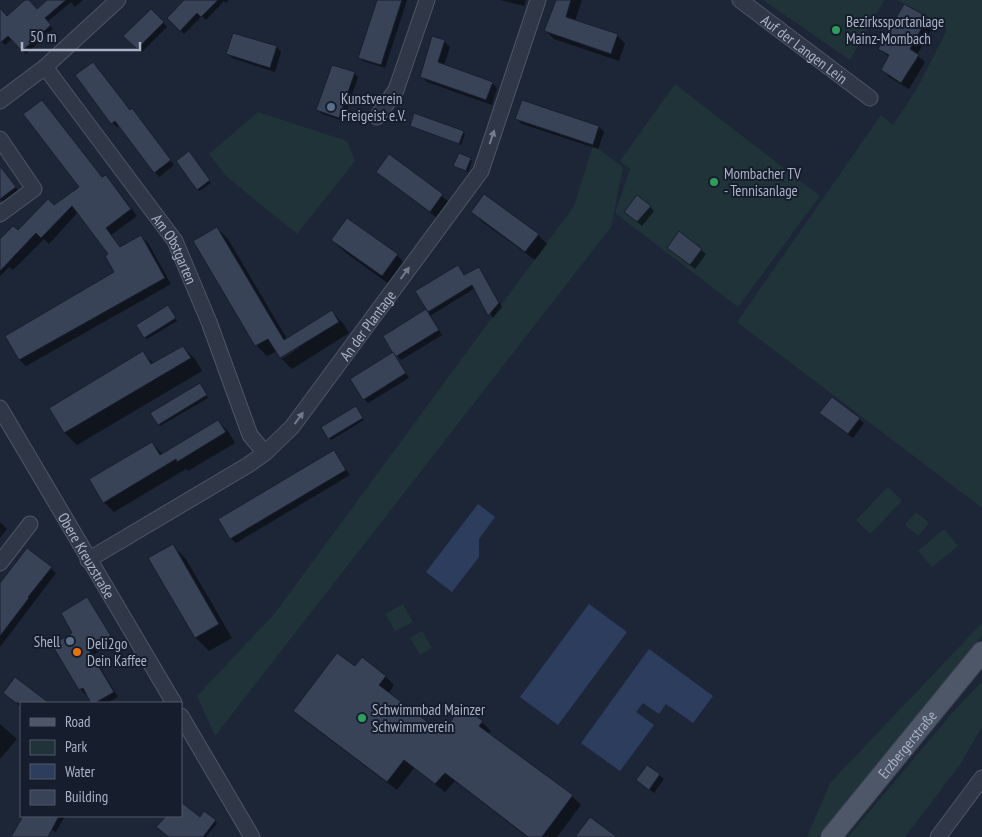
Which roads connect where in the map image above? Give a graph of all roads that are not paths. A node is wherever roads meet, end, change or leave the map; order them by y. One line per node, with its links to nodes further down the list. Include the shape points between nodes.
1 (118, 0): 5 (street)
2 (427, 0): 8 (street, via 396,90)
3 (538, 0): 12 (street, An der Plantage, one-way to 3, via 292,427 481,170)
4 (740, 0): 6 (street, Auf der Langen Lein)
5 (45, 67): 7 (street); 12 (street, Am Obstgarten, via 175,241 209,322 250,435)
6 (870, 98)
7 (0, 101)
8 (377, 117)
9 (0, 140): 10 (street, via 34,188)
10 (0, 214)
11 (0, 408): 14 (street, Obere Kreuzstraße)
12 (265, 453): 14 (street, An der Plantage)
13 (30, 524): 15 (street)
14 (88, 560): 17 (street, Obere Kreuzstraße)
15 (0, 563)
16 (982, 652): 21 (main road, Erzbergerstraße)
17 (173, 702)
18 (182, 718): 20 (street)
19 (982, 778): 22 (street)
20 (252, 837)
21 (831, 837)
22 (938, 837)

